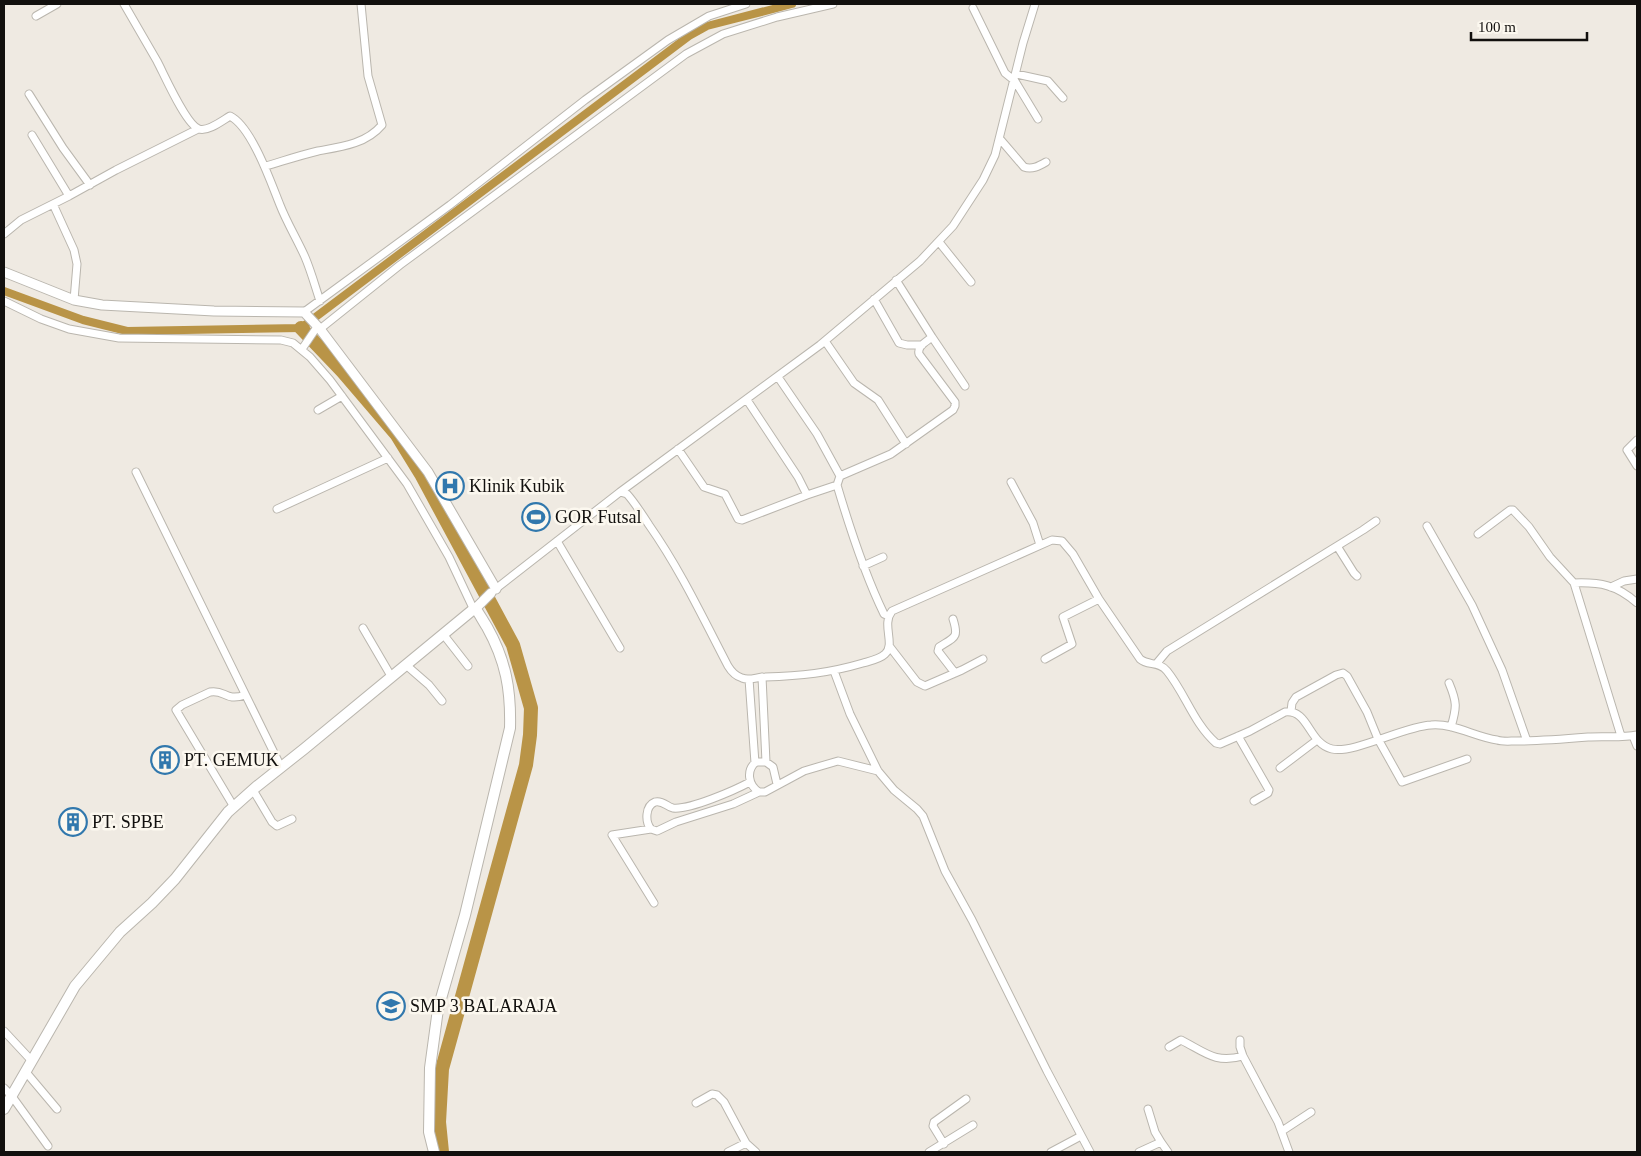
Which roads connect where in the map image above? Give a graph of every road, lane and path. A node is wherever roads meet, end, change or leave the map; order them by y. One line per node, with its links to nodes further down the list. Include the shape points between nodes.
1 (57, 4): 8 (street)
2 (124, 4): 13 (street, via 179,105)
3 (361, 4): 17 (street, via 368,76 382,125 374,134 344,147)
4 (746, 4): 29 (street, via 709,16 668,40)
5 (833, 4): 31 (street, via 723,34 686,54)
6 (1035, 4): 9 (street)
7 (973, 8): 9 (street, via 1004,73)
8 (36, 16)
9 (1016, 78): 11 (street, via 1048,81); 12 (street); 15 (street)
10 (29, 94): 18 (street)
11 (1063, 98)
12 (1038, 119)
13 (198, 129): 17 (street, via 234,117); 18 (street)
14 (32, 135): 19 (street)
15 (1000, 139): 16 (street, via 1024,167 1037,167); 22 (street, via 983,180 953,226)
16 (1046, 162)
17 (266, 166): 29 (street)
18 (90, 184): 19 (street)
19 (69, 196): 20 (street)
20 (53, 204): 21 (street, via 21,220); 27 (street, via 74,250 77,264)
21 (4, 234)
22 (938, 242): 24 (street); 25 (street)
23 (4, 272): 27 (street)
24 (896, 280): 26 (street); 32 (street)
25 (971, 282)
26 (874, 299): 33 (street); 34 (street, via 899,343)
27 (74, 300): 30 (street, via 102,305 205,311)
28 (4, 301): 35 (street, via 69,329 119,338 281,340)
29 (320, 301): 30 (street)
30 (306, 313): 31 (street)
31 (317, 328): 35 (street); 65 (street, via 428,472)
32 (932, 337): 34 (street); 37 (street)
33 (825, 340): 36 (street); 42 (street, via 854,383 878,400)
34 (922, 345): 42 (street, via 919,354 955,406)
35 (304, 346): 38 (street)
36 (778, 377): 39 (street); 47 (street, via 817,434)
37 (965, 386)
38 (342, 396): 40 (street); 44 (street)
39 (747, 400): 43 (street); 51 (street)
40 (318, 410)
41 (1637, 440): 45 (street, via 1627,450)
42 (906, 444): 47 (street)
43 (678, 449): 50 (street); 51 (street, via 707,490 725,494 738,519)
44 (388, 458): 52 (street); 68 (street, via 407,484)
45 (1637, 466)
46 (136, 472): 86 (street)
47 (840, 476): 49 (street)
48 (1011, 482): 57 (street, via 1033,523)
49 (837, 485): 51 (street); 60 (street)
50 (620, 492): 56 (street); 84 (street, via 632,500 660,541 699,607 728,666 733,673)
51 (807, 495)
52 (277, 509)
53 (1376, 521): 58 (street)
54 (1427, 526): 95 (street, via 1472,605 1502,670)
55 (1478, 534): 63 (street, via 1510,510 1517,512 1550,557)
56 (557, 541): 65 (street); 74 (street)
57 (1040, 545): 66 (street, via 1052,540 1062,541); 69 (street, via 897,609)
58 (1337, 546): 61 (street); 77 (street, via 1167,651)
59 (883, 557): 60 (street)
60 (863, 566): 69 (street, via 884,614)
61 (1357, 576)
62 (1637, 579): 64 (street)
63 (1574, 582): 64 (street); 92 (street)
64 (1611, 587): 67 (street, via 1623,591)
65 (493, 591): 68 (street)
66 (1099, 599): 76 (street, via 1063,617 1072,644); 77 (street, via 1140,659 1144,663)
67 (1637, 603)
68 (476, 607): 72 (main road); 134 (main road, via 503,664 510,701 510,728 465,915 438,1009 429,1083 430,1132)
69 (889, 616): 73 (street)
70 (953, 619): 81 (street, via 957,631 938,651)
71 (363, 628): 82 (street)
72 (443, 634): 78 (main road); 79 (street)
73 (890, 647): 80 (street, via 876,659); 81 (street, via 917,682 925,686)
74 (620, 648)
75 (983, 659): 81 (street)
76 (1045, 659)
77 (1157, 663): 91 (street, via 1166,669 1196,718 1216,743)
78 (406, 665): 82 (main road); 87 (street, via 430,685)
79 (468, 666)
80 (834, 671): 83 (street); 102 (street, via 850,714)
81 (956, 673)
82 (391, 676): 100 (main road)
83 (762, 677): 84 (street); 98 (street)
84 (749, 679): 99 (street)
85 (1449, 683): 89 (street, via 1456,702)
86 (245, 695): 100 (street); 108 (street, via 236,698 210,692 176,710)
87 (442, 702)
88 (1291, 711): 91 (street); 93 (street, via 1296,698 1343,673 1367,712); 94 (street, via 1301,716)
89 (1451, 727): 93 (street, via 1431,724); 95 (street, via 1497,741)
90 (1635, 735): 92 (street); 96 (street)
91 (1238, 736): 107 (street, via 1269,791)
92 (1621, 736): 95 (street)
93 (1378, 739): 94 (street, via 1333,750); 97 (street, via 1403,782)
94 (1317, 740): 101 (street)
95 (1527, 741)
96 (1637, 746)
97 (1467, 759)
98 (766, 762): 99 (street); 104 (street, via 773,767)
99 (755, 763): 103 (street, via 750,770)
100 (281, 767): 105 (main road)
101 (1280, 768)
102 (878, 771): 104 (street, via 838,761 804,771); 129 (street, via 922,816 945,871)
103 (750, 782): 106 (street); 109 (street, via 698,803)
104 (777, 784): 106 (street, via 770,790)
105 (253, 790): 108 (main road); 110 (street, via 277,826)
106 (758, 792): 111 (street, via 734,804)
107 (1254, 801)
108 (234, 807): 118 (main road, via 175,879 120,932 75,986)
109 (671, 808): 111 (street); 112 (street, via 661,802 651,805 647,810)
110 (292, 819)
111 (676, 822): 112 (street, via 657,831)
112 (651, 829): 113 (street, via 612,836)
113 (654, 903)
114 (4, 1031): 118 (street)
115 (1240, 1040): 117 (street)
116 (1168, 1047): 117 (street, via 1181,1040 1217,1058 1226,1060)
117 (1243, 1056): 128 (street)
118 (30, 1060): 119 (main road)
119 (25, 1071): 120 (main road); 125 (street)
120 (8, 1091): 123 (main road); 133 (street)
121 (966, 1099): 132 (street, via 934,1122 933,1126)
122 (696, 1103): 131 (street, via 709,1095 717,1095)
123 (4, 1109)
124 (1148, 1109): 130 (street)
125 (57, 1110)
126 (1311, 1112): 128 (street)
127 (973, 1125): 132 (street)
128 (1282, 1131): 142 (street)
129 (1081, 1136): 138 (street); 139 (street)
130 (1161, 1142): 140 (street); 141 (street)
131 (746, 1143): 135 (street); 136 (street)
132 (944, 1144): 137 (street)
133 (48, 1146)
134 (434, 1152)
135 (728, 1152)
136 (756, 1152)
137 (929, 1152)
138 (1052, 1152)
139 (1090, 1152)
140 (1139, 1152)
141 (1168, 1152)
142 (1289, 1152)

